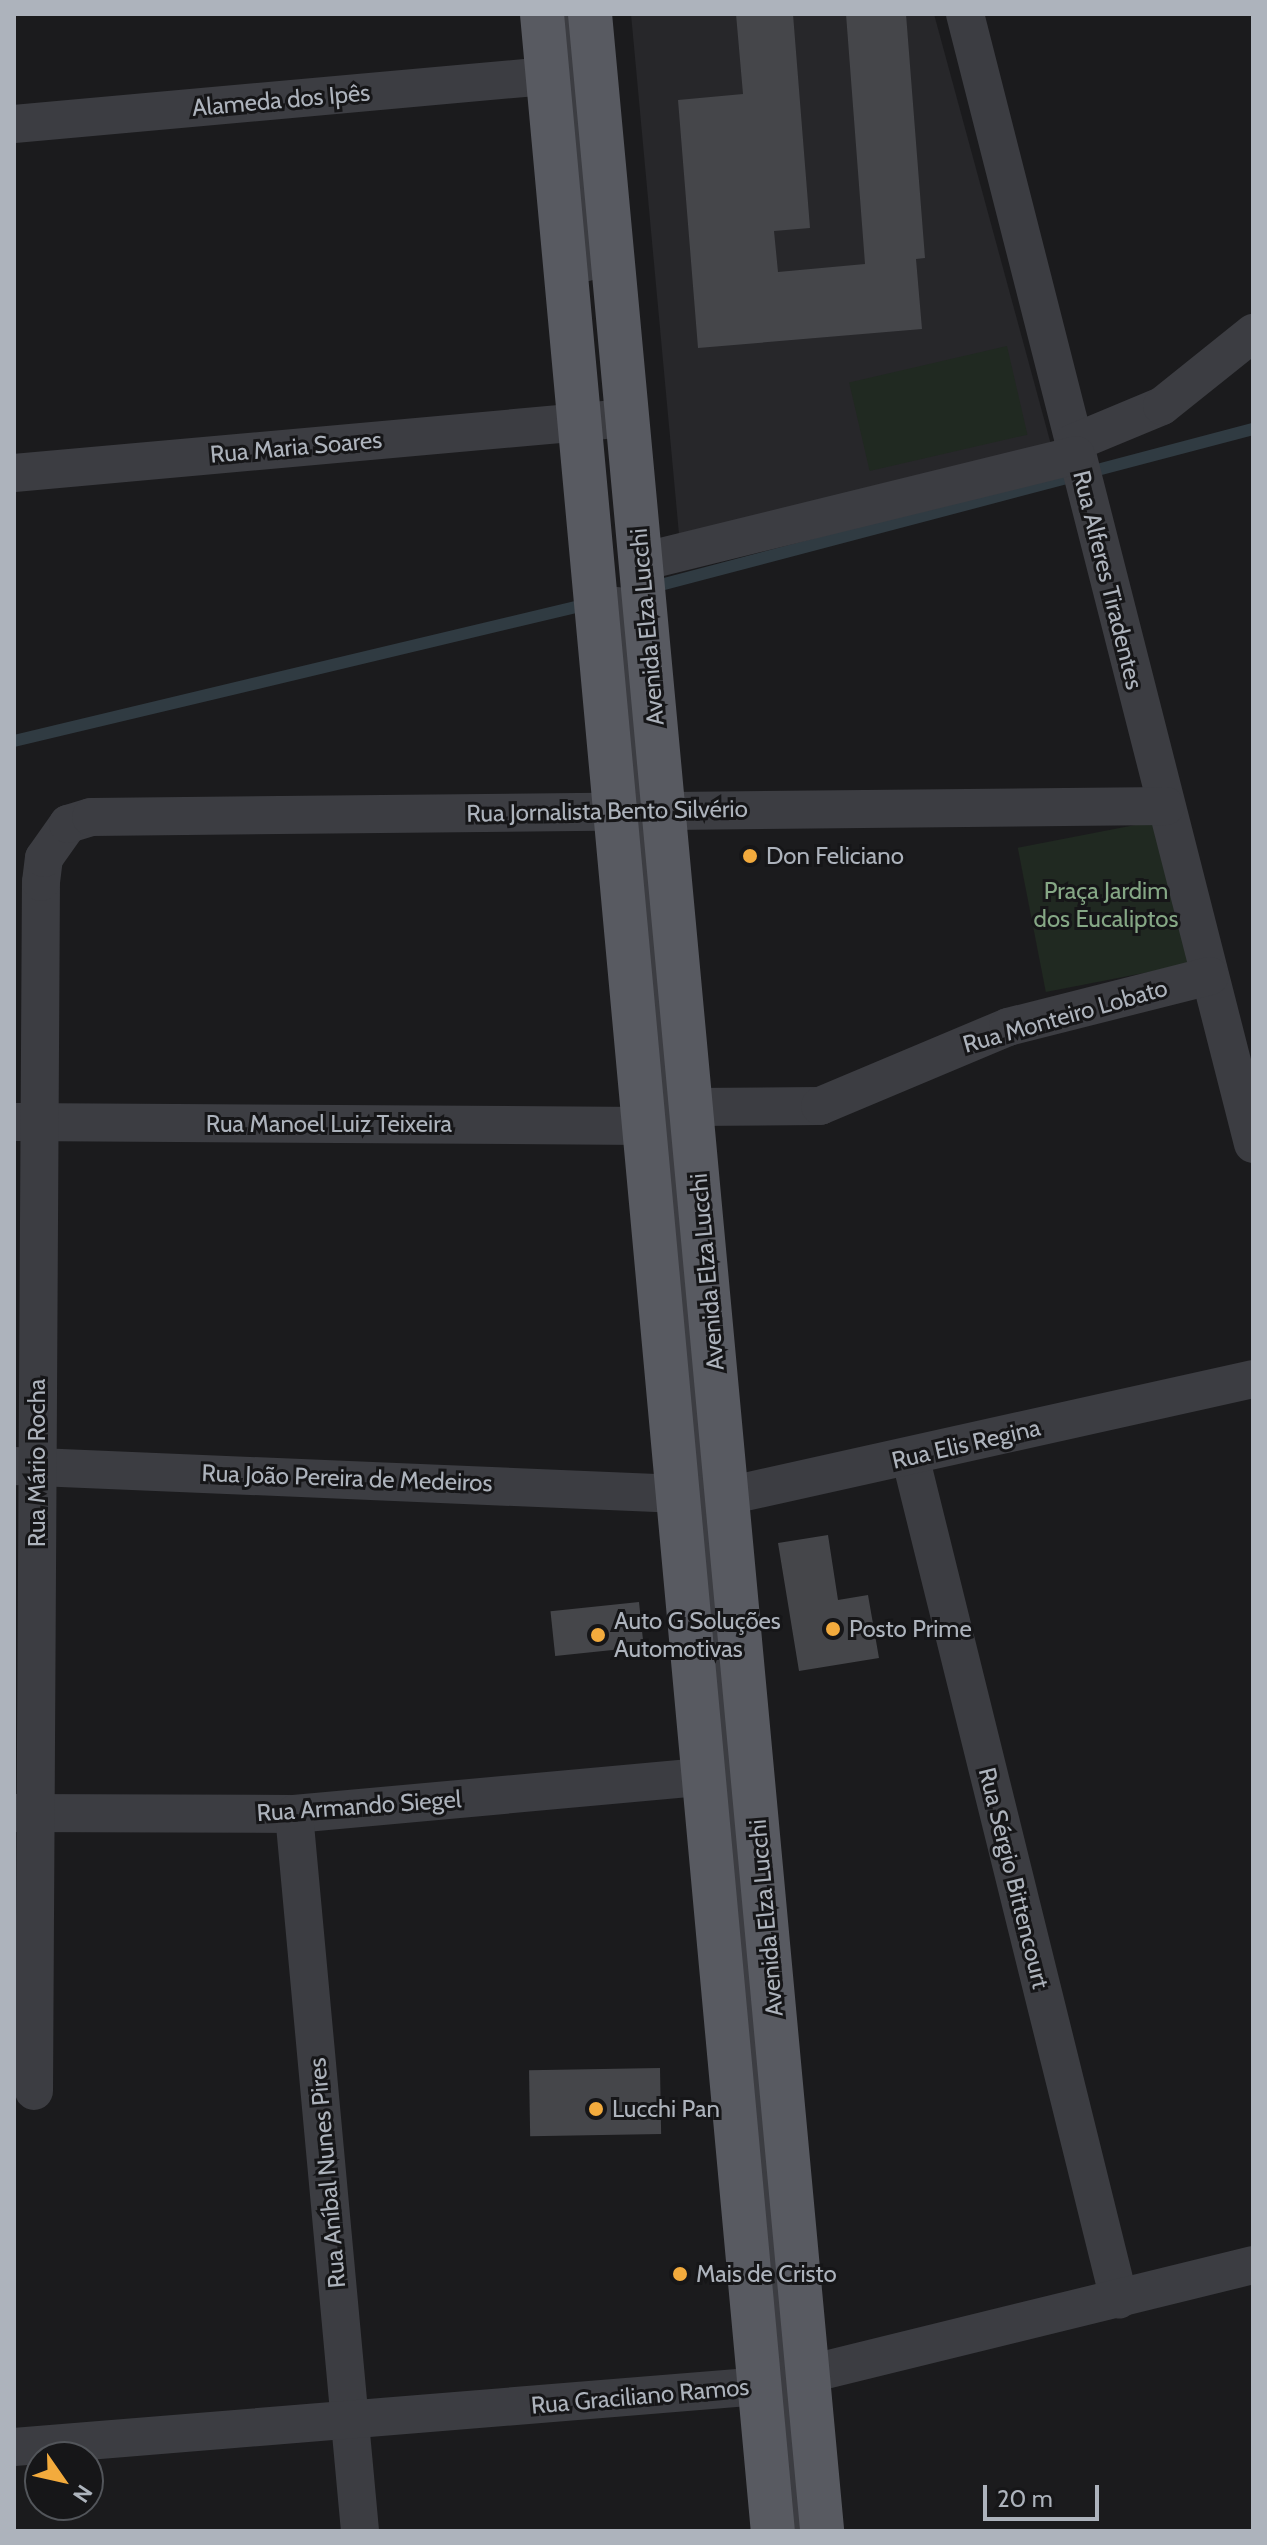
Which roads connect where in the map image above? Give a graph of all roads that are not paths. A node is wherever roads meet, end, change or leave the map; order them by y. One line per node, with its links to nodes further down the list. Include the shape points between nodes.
1 (542, 14): 5 (main road, Avenida Elza Lucchi)
2 (568, 14): 8 (street)
3 (590, 14): 8 (main road, Avenida Elza Lucchi)
4 (964, 15): 9 (street, Rua Alferes Tiradentes)
5 (547, 76): 6 (street, Alameda dos Ipês); 8 (main road, Avenida Elza Lucchi)
6 (14, 124)
7 (1253, 333): 9 (street, via 1162,406)
8 (601, 419): 10 (street, Rua Maria Soares); 11 (main road, Avenida Elza Lucchi)
9 (1075, 452): 11 (street); 12 (street, Rua Alferes Tiradentes)
10 (14, 473)
11 (622, 570): 13 (main road, Avenida Elza Lucchi, via 622,627)
12 (1166, 806): 13 (street, Rua Jornalista Bento Silvério); 15 (street, Rua Alferes Tiradentes)
13 (639, 810): 14 (street, Rua Jornalista Bento Silvério, via 91,817 68,824); 16 (main road, Avenida Elza Lucchi); 18 (main road, Avenida Elza Lucchi); 23 (street)
14 (55, 840): 17 (street, Rua Mário Rocha, via 44,858 41,882)
15 (1210, 976): 16 (street, Rua Monteiro Lobato, via 1008,1027 916,1062 832,1103); 19 (street, Rua Alferes Tiradentes)
16 (693, 1107): 23 (main road, Avenida Elza Lucchi)
17 (26, 1122): 18 (street, Rua Manoel Luiz Teixeira); 22 (street, Rua Mário Rocha)
18 (644, 1126): 23 (main road, Avenida Elza Lucchi)
19 (1253, 1144)
20 (1253, 1379): 21 (street, Rua Elis Regina)
21 (910, 1456): 23 (street, Rua Elis Regina); 29 (street, Rua Sérgio Bittencourt)
22 (26, 1466): 23 (street, Rua João Pereira de Medeiros, via 627,1488); 25 (street, Rua Mário Rocha)
23 (703, 1497): 24 (main road, Avenida Elza Lucchi); 30 (main road, Avenida Elza Lucchi)
24 (704, 1777): 26 (street, Rua Armando Siegel); 30 (main road, Avenida Elza Lucchi)
25 (24, 1813): 26 (street, Rua Armando Siegel); 27 (street, Rua Mário Rocha)
26 (294, 1814): 31 (street, Rua Aníbal Nunes Pires)
27 (34, 2091)
28 (1253, 2265): 29 (street, Rua Graciliano Ramos)
29 (1119, 2299): 30 (street, Rua Graciliano Ramos)
30 (784, 2382): 31 (street, Rua Graciliano Ramos); 34 (main road, Avenida Elza Lucchi); 35 (street); 36 (main road, Avenida Elza Lucchi)
31 (350, 2420): 32 (street, Rua Graciliano Ramos); 33 (street, Rua Aníbal Nunes Pires)
32 (14, 2447)
33 (360, 2531)
34 (773, 2531)
35 (798, 2531)
36 (822, 2531)

